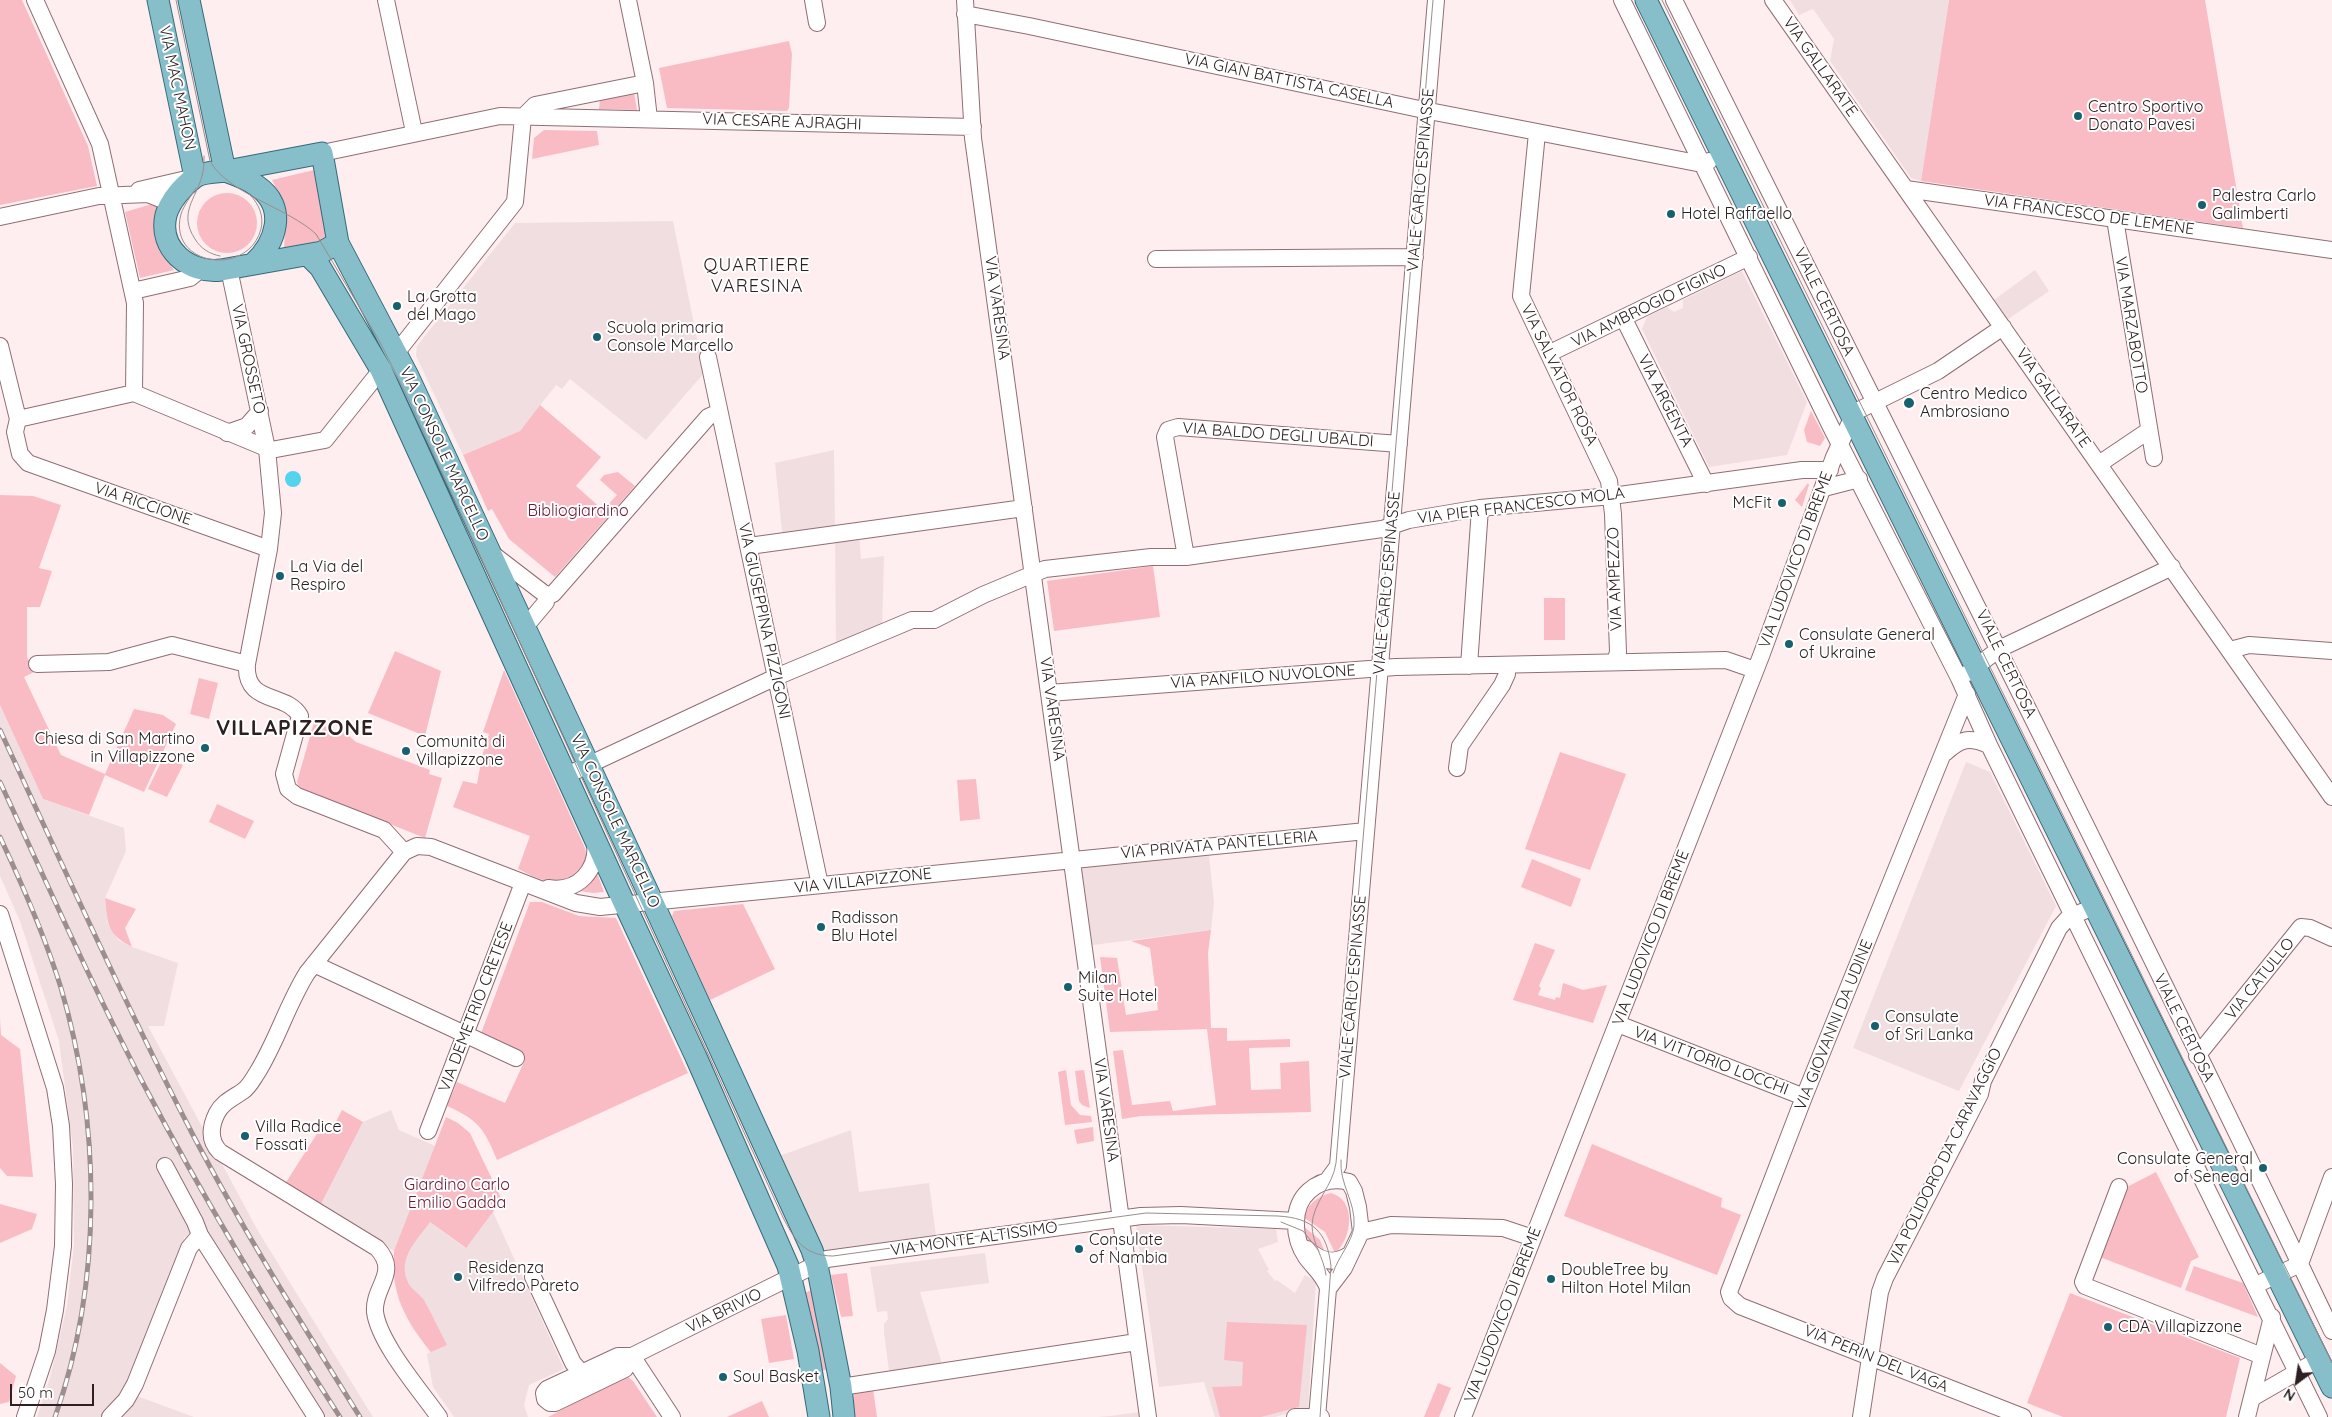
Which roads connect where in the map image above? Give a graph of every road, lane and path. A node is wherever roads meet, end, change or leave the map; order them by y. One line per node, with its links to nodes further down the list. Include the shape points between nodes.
1 (35, 0): 29 (street, via 100,144)
2 (158, 0): 27 (main road, VIA MAC MAHON)
3 (189, 0): 26 (main road, VIA MAC MAHON)
4 (386, 0): 21 (street)
5 (628, 0): 14 (street)
6 (813, 0): 13 (street)
7 (1436, 0): 16 (street, VIALE CARLO ESPINASSE)
8 (1622, 0): 25 (street, VIALE CERTOSA)
9 (1646, 0): 24 (main road, VIALE CERTOSA)
10 (1674, 0): 51 (street, VIALE CERTOSA)
11 (1773, 0): 28 (street, VIA GALLARATE)
12 (965, 7): 16 (street, VIA GIAN BATTISTA CASELLA, via 1029,26); 20 (street, VIA VARESINA)
13 (818, 23)
14 (645, 83): 15 (street); 19 (street)
15 (594, 93): 17 (street, via 535,106); 18 (street)
16 (1427, 110): 22 (street, VIA GIAN BATTISTA CASELLA); 36 (street, VIALE CARLO ESPINASSE)
17 (523, 117): 18 (street, VIA CESARE AJRAGHI); 21 (street, VIA CESARE AJRAGHI, via 500,116); 46 (street, via 515,202)
18 (591, 118): 19 (street, VIA CESARE AJRAGHI)
19 (649, 119): 20 (street, VIA CESARE AJRAGHI)
20 (973, 127): 67 (street, VIA VARESINA)
21 (414, 132): 23 (street, VIA CESARE AJRAGHI)
22 (1537, 133): 25 (street, VIA GIAN BATTISTA CASELLA); 47 (street, VIA SALVATOR ROSA, via 1521,296)
23 (322, 152): 26 (main road); 33 (main road, VIA CONSOLE MARCELLO)
24 (1722, 154): 25 (street); 54 (main road, VIALE CERTOSA)
25 (1702, 164): 37 (street, VIALE CERTOSA)
26 (225, 171): 27 (main road); 39 (main road, via 260,187 273,206 276,221 273,237)
27 (195, 177): 29 (street); 30 (main road)
28 (1906, 189): 32 (street, VIA FRANCESCO DE LEMENE); 44 (street, VIA GALLARATE)
29 (113, 197): 30 (street, via 148,194); 31 (street, via 99,196); 42 (street)
30 (171, 203): 40 (main road, via 165,221 169,243 184,262)
31 (1, 217)
32 (2115, 219): 34 (street, VIA FRANCESCO DE LEMENE); 56 (street, VIA MARZABOTTO)
33 (338, 243): 35 (main road); 46 (main road, VIA CONSOLE MARCELLO)
34 (2332, 250)
35 (308, 255): 39 (main road); 49 (main road, VIA CONSOLE MARCELLO, via 320,267)
36 (1415, 257): 38 (street); 58 (street, VIALE CARLO ESPINASSE)
37 (1749, 257): 43 (street, VIA AMBROGIO FIGINO); 60 (street, VIALE CERTOSA)
38 (1156, 259)
39 (254, 264): 41 (main road)
40 (201, 269): 41 (main road); 42 (street, via 190,278)
41 (229, 269): 52 (street, VIA GROSSETO)
42 (133, 291): 50 (street)
43 (1624, 319): 47 (street, VIA AMBROGIO FIGINO); 64 (street, VIA ARGENTA)
44 (2003, 327): 51 (street, via 1938,371); 62 (street, VIA GALLARATE)
45 (0, 346): 55 (street)
46 (397, 352): 72 (main road, VIA CONSOLE MARCELLO)
47 (1550, 353): 66 (street, VIA SALVATOR ROSA, via 1610,481)
48 (708, 357): 53 (street, VIA GIUSEPPINA PIZZIGONI)
49 (381, 370): 59 (street, via 325,440); 96 (main road, VIA CONSOLE MARCELLO)
50 (134, 393): 55 (street); 57 (street)
51 (1874, 403): 54 (street, via 1859,410); 78 (street, VIALE CERTOSA)
52 (260, 411): 57 (street, via 247,426); 59 (street, VIA GROSSETO)
53 (719, 412): 70 (street, VIA GIUSEPPINA PIZZIGONI); 76 (street, via 708,417 555,593)
54 (1852, 418): 60 (street); 88 (main road, VIALE CERTOSA)
55 (18, 419): 71 (street, VIA RICCIONE, via 15,432 20,454 35,466)
56 (2148, 431): 61 (street, VIA MARZABOTTO); 62 (street)
57 (227, 432): 59 (street)
58 (1399, 444): 69 (street, VIALE CARLO ESPINASSE); 73 (street, VIA BALDO DEGLI UBALDI, via 1178,427 1168,430 1165,437)
59 (267, 450): 71 (street, VIA GROSSETO, via 273,513)
60 (1835, 457): 63 (street, VIALE CERTOSA); 64 (street, VIA PIER FRANCESCO MOLA, via 1802,470); 65 (street, VIA LUDOVICO DI BREME)
61 (2154, 458)
62 (2099, 464): 74 (street, VIA GALLARATE)
63 (1860, 479): 65 (street); 88 (street, VIALE CERTOSA)
64 (1706, 484): 66 (street, VIA PIER FRANCESCO MOLA)
65 (1824, 488): 87 (street, VIA LUDOVICO DI BREME)
66 (1612, 496): 68 (street, VIA PIER FRANCESCO MOLA); 81 (street, VIA AMPEZZO)
67 (1024, 508): 70 (street); 75 (street, VIA VARESINA)
68 (1480, 508): 69 (street, VIA PIER FRANCESCO MOLA, via 1409,520); 85 (street)
69 (1391, 527): 73 (street, VIA PIER FRANCESCO MOLA); 86 (street, VIALE CARLO ESPINASSE)
70 (749, 546): 89 (street, VIA GIUSEPPINA PIZZIGONI)
71 (269, 549): 83 (street, VIA GROSSETO)
72 (490, 552): 76 (street); 77 (main road, VIA CONSOLE MARCELLO)
73 (1186, 558): 75 (street, VIA PIER FRANCESCO MOLA, via 1151,557)
74 (2172, 567): 78 (street); 79 (street, VIA GALLARATE)
75 (1033, 574): 89 (street, VIA PIER FRANCESCO MOLA, via 934,620 912,620); 90 (street, VIA VARESINA)
76 (546, 595): 77 (street, via 546,602)
77 (525, 627): 94 (main road, VIA CONSOLE MARCELLO)
78 (2000, 649): 88 (street); 113 (street, VIALE CERTOSA)
79 (2230, 650): 80 (street, via 2249,645); 97 (street, VIA GALLARATE)
80 (2332, 652)
81 (1616, 662): 84 (street, VIA PANFILO NUVOLONE); 87 (street, VIA PANFILO NUVOLONE, via 1726,660)
82 (37, 664): 83 (street, via 109,662 172,645)
83 (247, 664): 100 (street, via 248,679 254,687 300,716 284,779 288,789 297,796 384,830)
84 (1507, 664): 85 (street, VIA PANFILO NUVOLONE); 95 (street, via 1502,685 1460,746)
85 (1469, 666): 86 (street, VIA PANFILO NUVOLONE)
86 (1380, 668): 90 (street, VIA PANFILO NUVOLONE); 98 (street, VIALE CARLO ESPINASSE)
87 (1755, 670): 111 (street, VIA LUDOVICO DI BREME)
88 (1968, 673): 91 (street, VIALE CERTOSA); 106 (main road, VIALE CERTOSA)
89 (776, 677): 94 (street); 103 (street, VIA GIUSEPPINA PIZZIGONI)
90 (1049, 693): 101 (street, VIA VARESINA)
91 (1967, 694): 92 (street, VIALE CERTOSA); 93 (street, VIA GIOVANNI DA UDINE, via 1948,737)
92 (1989, 746): 93 (street, via 1976,740 1966,740 1957,742); 108 (street, VIALE CERTOSA)
93 (1945, 753): 115 (street, VIA GIOVANNI DA UDINE)
94 (589, 765): 96 (street); 104 (main road, VIA CONSOLE MARCELLO)
95 (1457, 768)
96 (567, 775): 99 (main road, VIA CONSOLE MARCELLO)
97 (2332, 797)
98 (1366, 831): 101 (street, VIA PRIVATA PANTELLERIA); 118 (street, VIALE CARLO ESPINASSE)
99 (595, 836): 102 (street, via 596,849 591,869 578,884 555,889); 105 (main road, VIA CONSOLE MARCELLO)
100 (404, 852): 102 (street, via 417,846 432,847); 110 (street)
101 (1072, 859): 103 (street, VIA VILLAPIZZONE); 123 (street, VIA VARESINA)
102 (523, 883): 105 (street, via 589,906); 112 (street, VIA DEMETRIO CRETESE)
103 (820, 885): 104 (street, VIA VILLAPIZZONE)
104 (653, 902): 105 (street, VIA VILLAPIZZONE); 129 (main road, VIA CONSOLE MARCELLO)
105 (625, 905): 133 (main road, VIA CONSOLE MARCELLO, via 696,1057)
106 (2095, 907): 108 (street); 131 (main road, VIALE CERTOSA)
107 (1, 915): 148 (street, via 55,1088 64,1184 63,1246 55,1310)
108 (2073, 915): 134 (street, VIALE CERTOSA); 142 (street, VIA POLIDORO DA CARAVAGGIO, via 2059,928 1983,1081 1980,1094 1885,1278)
109 (2332, 938): 113 (street, VIA CATULLO, via 2301,927)
110 (314, 964): 112 (street); 151 (street, via 296,990 274,1044 254,1078 245,1090 223,1104 217,1113 212,1139 220,1152 378,1248 387,1270 375,1299 379,1327)
111 (1618, 1024): 115 (street, VIA VITTORIO LOCCHI); 127 (street, VIA LUDOVICO DI BREME)
112 (464, 1036): 114 (street); 116 (street, VIA DEMETRIO CRETESE)
113 (2197, 1056): 130 (street, VIALE CERTOSA)
114 (516, 1058)
115 (1804, 1097): 136 (street, VIA GIOVANNI DA UDINE, via 1730,1286)
116 (428, 1130)
117 (165, 1166): 126 (street)
118 (1338, 1166): 120 (street, VIALE CARLO ESPINASSE); 121 (street)
119 (2332, 1177): 130 (street)
120 (1328, 1181): 121 (street); 124 (street, via 1305,1195 1299,1206)
121 (1349, 1182): 125 (street, via 1358,1207)
122 (2119, 1187): 141 (street, via 2083,1282 2085,1286)
123 (1121, 1219): 124 (street, VIA MONTE ALTISSIMO, via 1181,1215); 129 (street, VIA MONTE ALTISSIMO); 139 (street, VIA VARESINA)
124 (1297, 1228): 128 (street, via 1306,1247 1320,1258 1339,1262); 135 (street, via 1305,1255 1320,1271)
125 (1361, 1232): 127 (street, via 1391,1225 1503,1228); 128 (street)
126 (200, 1235): 149 (street, via 189,1248 135,1384); 150 (street)
127 (1533, 1238): 158 (street, VIA LUDOVICO DI BREME)
128 (1349, 1255): 135 (street, via 1344,1268)
129 (822, 1262): 133 (street, VIA BRIVIO); 145 (main road, VIA CONSOLE MARCELLO)
130 (2300, 1264): 131 (street); 138 (street, VIALE CERTOSA)
131 (2276, 1275): 134 (street); 143 (main road, VIALE CERTOSA)
132 (533, 1277): 140 (street, VIA BRIVIO, via 573,1363 587,1379 624,1369)
133 (792, 1277): 140 (street, VIA BRIVIO); 153 (main road, VIA CONSOLE MARCELLO)
134 (2256, 1285): 137 (street, VIALE CERTOSA)
135 (1328, 1288): 157 (street)
136 (1731, 1298): 142 (street, VIA PERIN DEL VAGA, via 1740,1306)
137 (2272, 1317): 141 (street); 144 (street, VIALE CERTOSA)
138 (2332, 1331)
139 (1137, 1342): 145 (street); 155 (street, VIA VARESINA)
140 (632, 1356): 152 (street)
141 (2262, 1356): 147 (street)
142 (1871, 1357): 159 (street, VIA POLIDORO DA CARAVAGGIO); 160 (street, VIA PERIN DEL VAGA)
143 (2318, 1360): 144 (street); 146 (main road, VIALE CERTOSA)
144 (2296, 1372): 147 (street); 162 (street, VIALE CERTOSA)
145 (841, 1387): 154 (main road, VIA CONSOLE MARCELLO)
146 (2332, 1387)
147 (2252, 1398): 161 (street)
148 (25, 1417)
149 (110, 1417)
150 (316, 1417)
151 (439, 1417)
152 (672, 1417)
153 (819, 1417)
154 (844, 1417)
155 (1148, 1417)
156 (1295, 1417): 157 (street)
157 (1319, 1417)
158 (1463, 1417)
159 (1861, 1417)
160 (2023, 1417)
161 (2248, 1417)
162 (2320, 1417)

